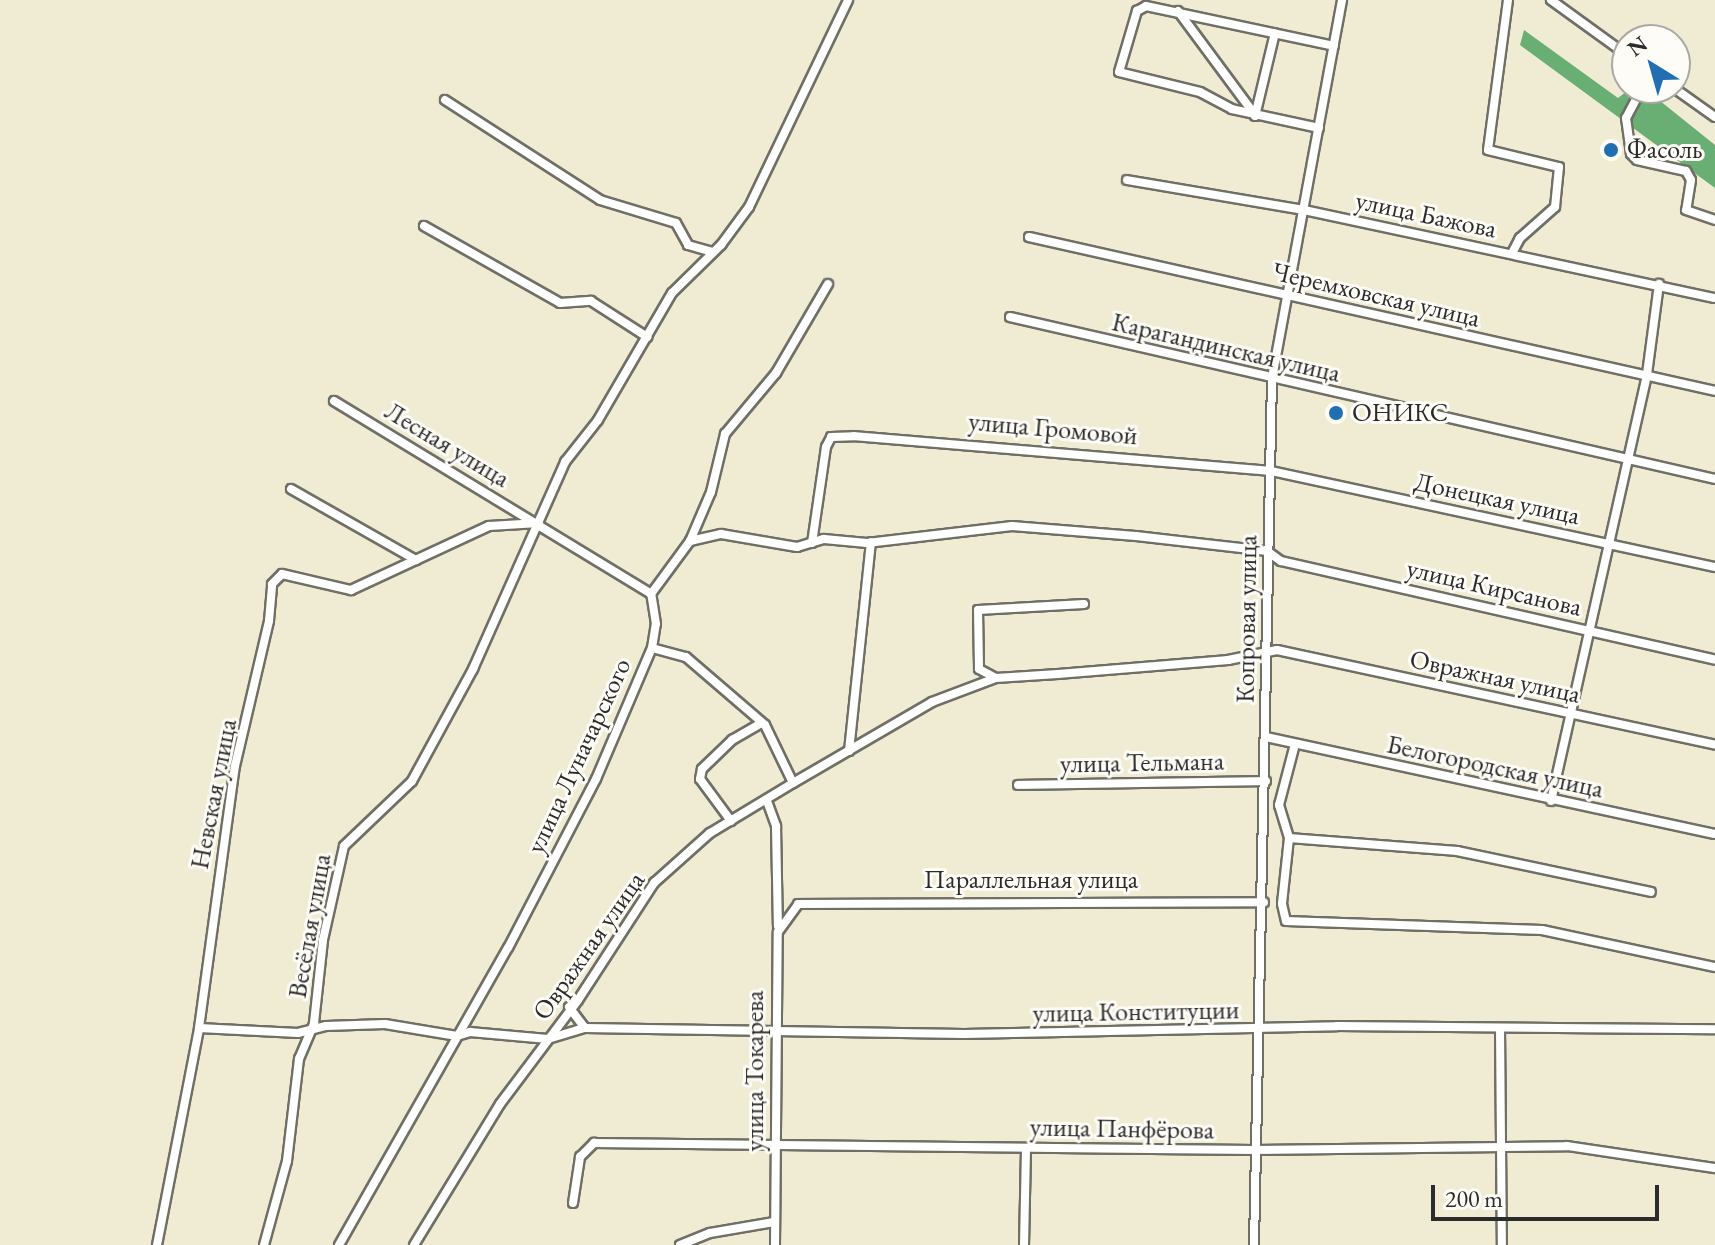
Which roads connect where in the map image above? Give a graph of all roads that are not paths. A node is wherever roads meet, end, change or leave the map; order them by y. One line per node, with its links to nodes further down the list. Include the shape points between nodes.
1 (848, 0): 20 (street, via 749,207)
2 (1342, 0): 8 (street, Копровая улица)
3 (1508, 0): 21 (street, via 1488,150 1559,167 1555,207 1520,238)
4 (1551, 0): 7 (street)
5 (1178, 11): 6 (street); 12 (street); 12 (street, via 1146,6 1137,11 1119,72 1200,92)
6 (1275, 33): 8 (street); 12 (street)
7 (1611, 43)
8 (1334, 46): 14 (street, Копровая улица)
9 (445, 100): 20 (street, via 600,200 676,223 688,245)
10 (1691, 100): 13 (street)
11 (1633, 104): 17 (street, via 1626,118 1631,154 1686,171 1691,180 1686,210)
12 (1255, 116): 14 (street)
13 (1715, 117)
14 (1319, 128): 16 (street, Копровая улица)
15 (1127, 180): 16 (street, улица Бажова)
16 (1304, 210): 21 (street, улица Бажова); 24 (street, Копровая улица)
17 (1715, 220)
18 (424, 226): 27 (street, via 560,303 591,301)
19 (1029, 237): 24 (street, Черемховская улица)
20 (713, 252): 27 (street, via 672,293)
21 (1512, 253): 23 (street, улица Бажова)
22 (828, 284): 37 (street, via 776,373 725,434 711,492)
23 (1659, 284): 25 (street, улица Бажова); 28 (street)
24 (1288, 298): 28 (street, Черемховская улица); 29 (street, Копровая улица)
25 (1715, 298)
26 (1010, 317): 29 (street, Карагандинская улица)
27 (647, 337): 36 (street, via 598,420 565,462)
28 (1647, 374): 30 (street, Черемховская улица); 32 (street)
29 (1272, 378): 32 (street, Карагандинская улица); 33 (street, Копровая улица)
30 (1715, 391)
31 (334, 401): 36 (street, Лесная улица)
32 (1626, 462): 34 (street, Карагандинская улица); 40 (street)
33 (1271, 471): 39 (street, улица Громовой, via 938,439 831,437); 40 (street, Донецкая улица); 41 (street, Копровая улица)
34 (1715, 479)
35 (291, 489): 42 (street)
36 (539, 523): 42 (street, via 489,526); 44 (street, Лесная улица); 74 (street, Весёлая улица, via 473,669 412,781 344,846)
37 (690, 541): 39 (street, улица Кирсанова, via 721,534 777,545); 44 (street)
38 (869, 542): 39 (street, улица Кирсанова); 41 (street, улица Кирсанова, via 1012,526); 56 (street)
39 (812, 543)
40 (1610, 544): 43 (street, Донецкая улица); 46 (street)
41 (1267, 551): 46 (street, улица Кирсанова, via 1281,561); 48 (street, Копровая улица)
42 (416, 560): 70 (street, Невская улица, via 351,590 282,574 272,584 266,637 235,766)
43 (1715, 567)
44 (651, 594): 47 (street, улица Луначарского, via 656,624)
45 (1084, 604): 50 (street, via 978,610 979,669)
46 (1590, 630): 49 (street, улица Кирсанова); 51 (street)
47 (652, 648): 52 (street, via 686,657); 77 (street, улица Луначарского, via 596,779)
48 (1265, 650): 50 (street, Овражная улица, via 1228,660); 51 (street, Овражная улица); 53 (street, Копровая улица)
49 (1715, 660)
50 (996, 678): 56 (street, Овражная улица, via 932,702)
51 (1570, 715): 55 (street, Овражная улица); 61 (street)
52 (762, 723): 58 (street); 62 (street, via 732,740 702,769 700,779)
53 (1266, 737): 54 (street, Белогородская улица); 57 (street, Копровая улица)
54 (1295, 744): 61 (street, Белогородская улица); 64 (street, via 1279,805)
55 (1715, 745)
56 (849, 751): 58 (street, Овражная улица)
57 (1266, 781): 59 (street, улица Тельмана); 66 (street, Копровая улица)
58 (793, 783): 60 (street, Овражная улица)
59 (1018, 785)
60 (767, 801): 62 (street, Овражная улица); 67 (street, улица Токарева, via 779,857)
61 (1551, 801): 63 (street, Белогородская улица)
62 (731, 821): 69 (street, Овражная улица, via 654,883)
63 (1715, 834)
64 (1289, 838): 65 (street, via 1457,851); 68 (street, via 1283,865 1286,921 1542,930)
65 (1651, 892)
66 (1264, 902): 67 (street, Параллельная улица, via 798,904); 76 (street, Копровая улица)
67 (778, 932): 75 (street, улица Токарева)
68 (1715, 967)
69 (569, 1007): 71 (street); 78 (street, Овражная улица)
70 (199, 1028): 74 (street); 86 (street, Невская улица)
71 (585, 1028): 75 (street, улица Конституции); 78 (street, улица Конституции)
72 (1500, 1029): 73 (street, улица Конституции); 76 (street, улица Конституции); 80 (street)
73 (1715, 1029)
74 (309, 1030): 77 (street, via 385,1024); 87 (street, Весёлая улица, via 299,1059 278,1207)
75 (774, 1030): 76 (street, улица Конституции); 79 (street, улица Токарева)
76 (1259, 1030): 82 (street, Копровая улица)
77 (457, 1036): 78 (street, via 470,1032); 88 (street, улица Луначарского)
78 (548, 1039): 89 (street, Овражная улица, via 500,1104)
79 (774, 1146): 81 (street, улица Панфёрова); 84 (street, улица Панфёрова, via 594,1143 580,1157); 85 (street, улица Токарева)
80 (1501, 1146): 82 (street, улица Панфёрова); 83 (street, улица Панфёрова, via 1567,1146); 94 (street)
81 (1026, 1148): 82 (street, улица Панфёрова); 92 (street)
82 (1255, 1150): 93 (street, Копровая улица)
83 (1715, 1168)
84 (573, 1203)
85 (774, 1222): 90 (street, via 710,1233); 91 (street, улица Токарева)
86 (157, 1245)
87 (264, 1245)
88 (339, 1245)
89 (414, 1245)
90 (680, 1245)
91 (775, 1245)
92 (1024, 1245)
93 (1254, 1245)
94 (1502, 1245)

